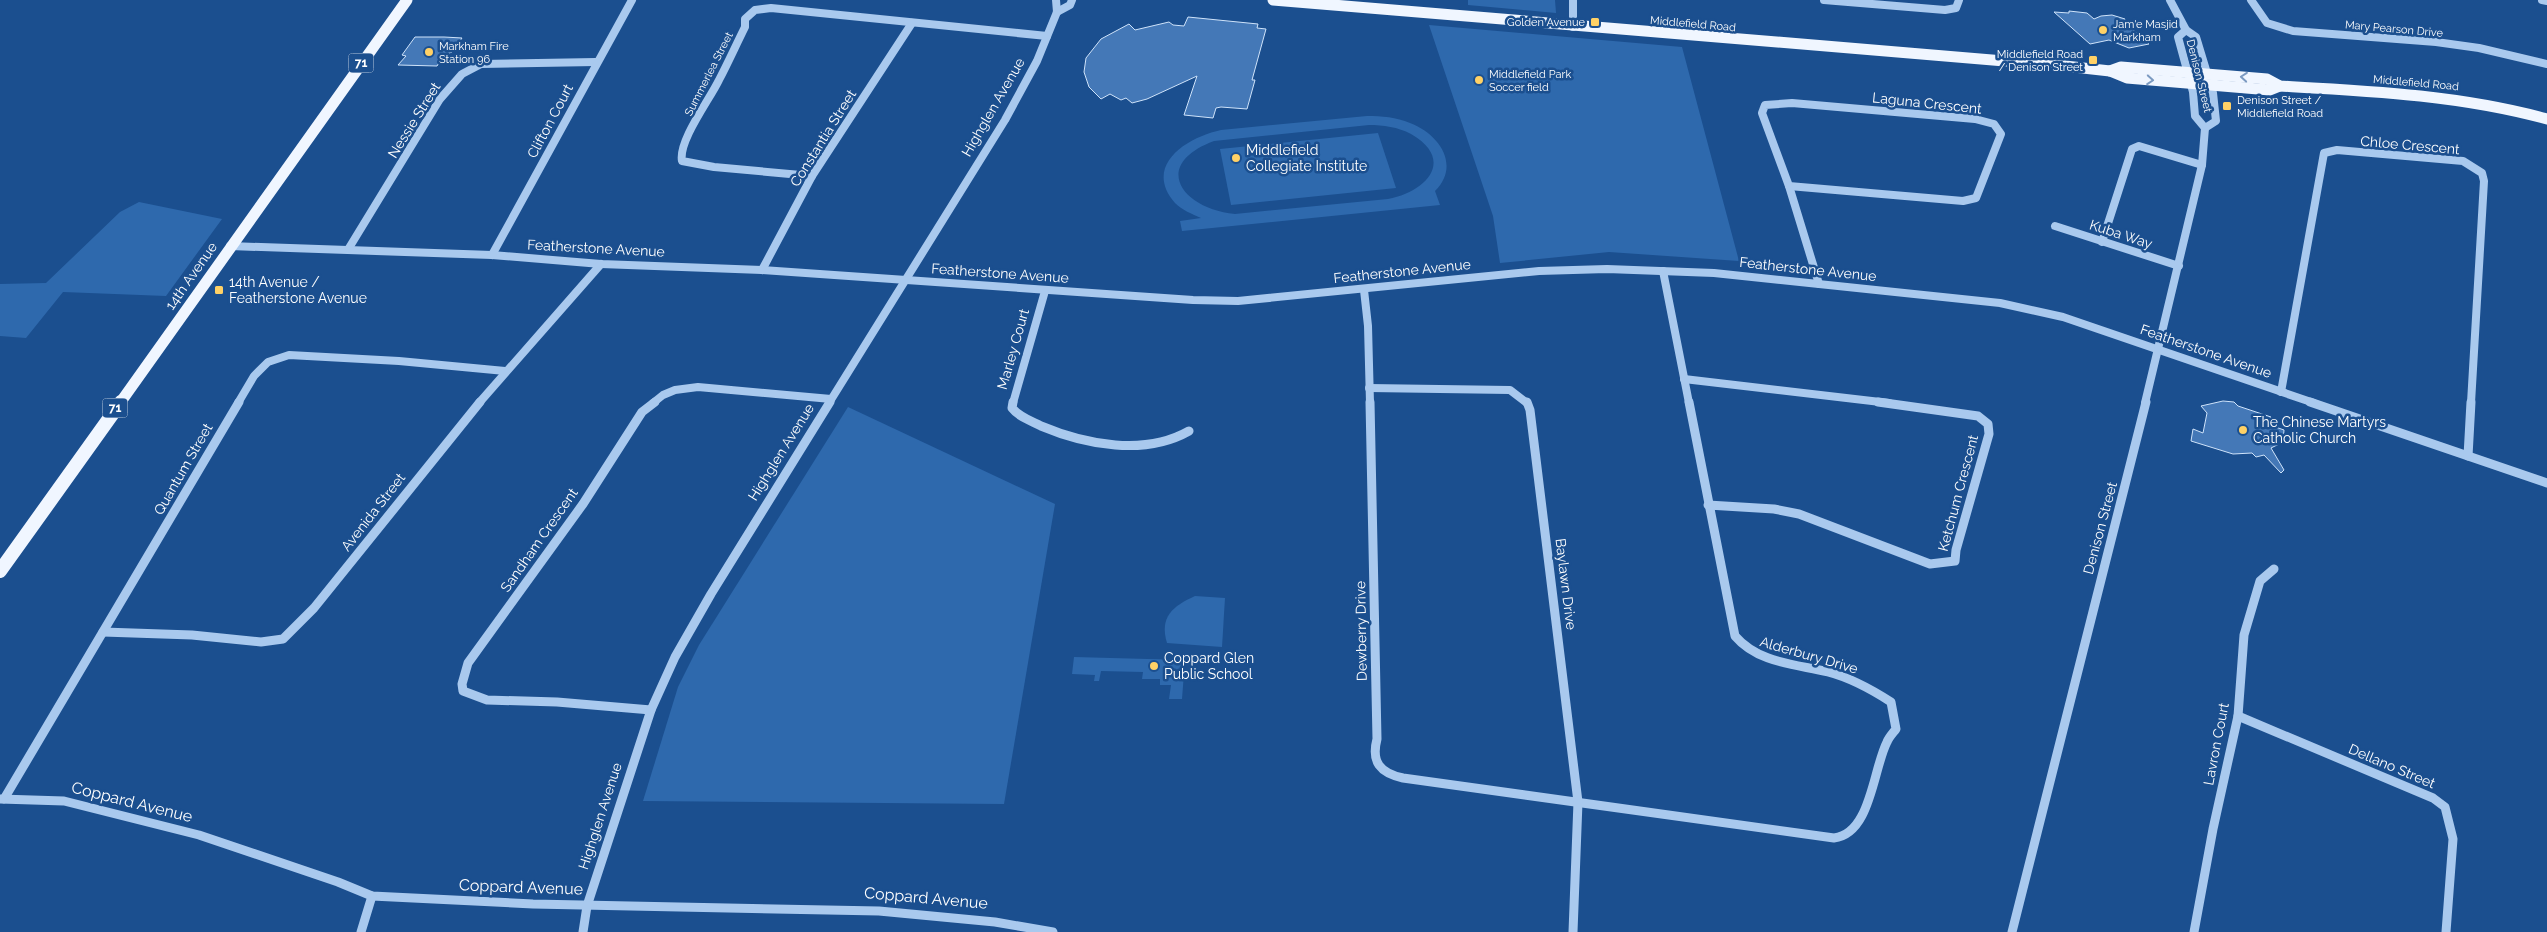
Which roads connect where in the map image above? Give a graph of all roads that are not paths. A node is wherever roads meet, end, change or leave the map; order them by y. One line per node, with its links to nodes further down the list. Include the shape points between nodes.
1 (407, 0): 33 (main road, 14th Avenue / 71)
2 (632, 0): 18 (street, Clifton Court)
3 (1056, 0): 13 (street, Highglen Avenue)
4 (1072, 0): 13 (street, Highglen Avenue, via 1070,5)
5 (1273, 0): 15 (main road, Middlefield Road)
6 (1574, 0): 15 (street)
7 (1824, 0): 8 (street, via 1945,10 1956,8)
8 (1959, 0)
9 (2170, 0): 16 (street, Denison Street)
10 (2251, 0): 19 (street, Mary Pearson Drive, via 2267,23 2293,31 2436,42)
11 (2542, 0): 12 (street)
12 (2547, 1)
13 (1057, 12): 17 (street, Highglen Avenue)
14 (912, 23): 17 (street, Summerlea Street); 29 (street, Constantia Street); 29 (street, Summerlea Street, via 771,8 755,10 745,19 746,27 686,140 682,161 711,168)
15 (1573, 27): 20 (main road, Middlefield Road)
16 (2186, 30): 21 (street, Denison Street, via 2178,37); 22 (street, Denison Street, via 2196,38)
17 (1047, 36): 40 (street, Highglen Avenue, via 1005,120)
18 (596, 62): 34 (street, Nessie Street, via 481,64 462,74 440,99); 35 (street, Clifton Court)
19 (2547, 64)
20 (2110, 71): 21 (main road, Middlefield Road, via 2121,67); 23 (main road, Middlefield Road, one-way to 23, via 2127,78)
21 (2188, 72): 22 (main road, Middlefield Road); 23 (street, Denison Street)
22 (2207, 74): 24 (street, Denison Street); 25 (main road, Middlefield Road, one-way to 22, via 2266,79)
23 (2191, 84): 24 (main road, Middlefield Road); 27 (street, Denison Street, via 2195,116)
24 (2210, 86): 25 (main road, Middlefield Road, via 2270,90); 27 (street, Denison Street, via 2216,121)
25 (2280, 86): 26 (main road, Middlefield Road, via 2476,101)
26 (2547, 120)
27 (2205, 128): 28 (street, Denison Street)
28 (2202, 165): 32 (street, via 2139,146 2132,149); 37 (street, Denison Street)
29 (812, 176): 38 (street, Constantia Street)
30 (1789, 186): 30 (street, Laguna Crescent, via 1963,202 1978,194 2001,134 1994,124 1975,119 1769,103 1762,113); 41 (street, Laguna Crescent)
31 (2055, 226): 32 (street, Kuba Way)
32 (2102, 242): 37 (street, Kuba Way)
33 (230, 246): 34 (street, Featherstone Avenue); 55 (main road, 14th Avenue / 71)
34 (349, 248): 35 (street, Featherstone Avenue)
35 (492, 255): 36 (street, Featherstone Avenue)
36 (600, 264): 38 (street, Featherstone Avenue); 45 (street, Avenida Street)
37 (2179, 266): 44 (street, Denison Street)
38 (762, 270): 40 (street, Featherstone Avenue)
39 (1663, 271): 41 (street, Featherstone Avenue); 43 (street, Featherstone Avenue, via 1539,271); 46 (street, Alderbury Drive)
40 (905, 279): 42 (street, Featherstone Avenue); 49 (street, Highglen Avenue)
41 (1819, 284): 44 (street, Featherstone Avenue, via 2036,309)
42 (1045, 290): 43 (street, Featherstone Avenue, via 1238,301); 50 (street, Marley Court, via 1013,400 1012,408 1016,413 1059,432 1106,444 1170,441)
43 (1364, 290): 47 (street, Dewberry Drive)
44 (2158, 349): 48 (street, Featherstone Avenue); 67 (street, Denison Street)
45 (505, 371): 56 (street, Avenida Street, via 314,608 283,638 261,642 192,635); 56 (street, Quantum Street, via 289,355 268,362 254,376)
46 (1684, 379): 53 (street, Alderbury Drive); 53 (street, Ketchum Crescent, via 1948,410 1978,416 1988,424 1989,434 1954,561 1930,564 1799,514 1774,509)
47 (1369, 388): 60 (street, Baylawn Drive, via 1510,390 1524,397 1530,407); 60 (street, Dewberry Drive, via 1377,740 1373,751 1378,766 1387,775 1403,778)
48 (2281, 392): 51 (street, Featherstone Avenue); 51 (street, Chloe Crescent, via 2324,153 2337,150 2463,161 2482,173 2484,181)
49 (831, 399): 57 (street, Highglen Avenue, via 710,594 675,657); 57 (street, Sandham Crescent, via 698,387 675,390 654,401 642,412 583,504 468,663 462,684 463,691 487,700)
50 (1189, 431)
51 (2468, 456): 52 (street, Featherstone Avenue)
52 (2547, 483)
53 (1708, 505): 60 (street, Alderbury Drive, via 1734,636 1740,644 1759,656 1840,676 1891,702 1896,729 1887,742 1862,817 1844,837 1834,838)
54 (2274, 569): 58 (street, Lavron Court, via 2260,581 2244,634)
55 (0, 571)
56 (103, 632): 59 (street, Quantum Street)
57 (651, 710): 62 (street, Highglen Avenue)
58 (2238, 716): 68 (street, Lavron Court); 69 (street, Dellano Street, via 2434,798 2445,807 2453,839)
59 (2, 799): 61 (street, Coppard Avenue, via 64,801 181,830)
60 (1578, 802): 66 (street, Baylawn Drive)
61 (372, 896): 62 (street, Coppard Avenue); 63 (street)
62 (587, 906): 64 (street, Highglen Avenue); 65 (street, Coppard Avenue, via 859,908 980,919)
63 (362, 932)
64 (584, 932)
65 (1054, 932)
66 (1573, 932)
67 (2012, 932)
68 (2194, 932)
69 (2446, 932)

